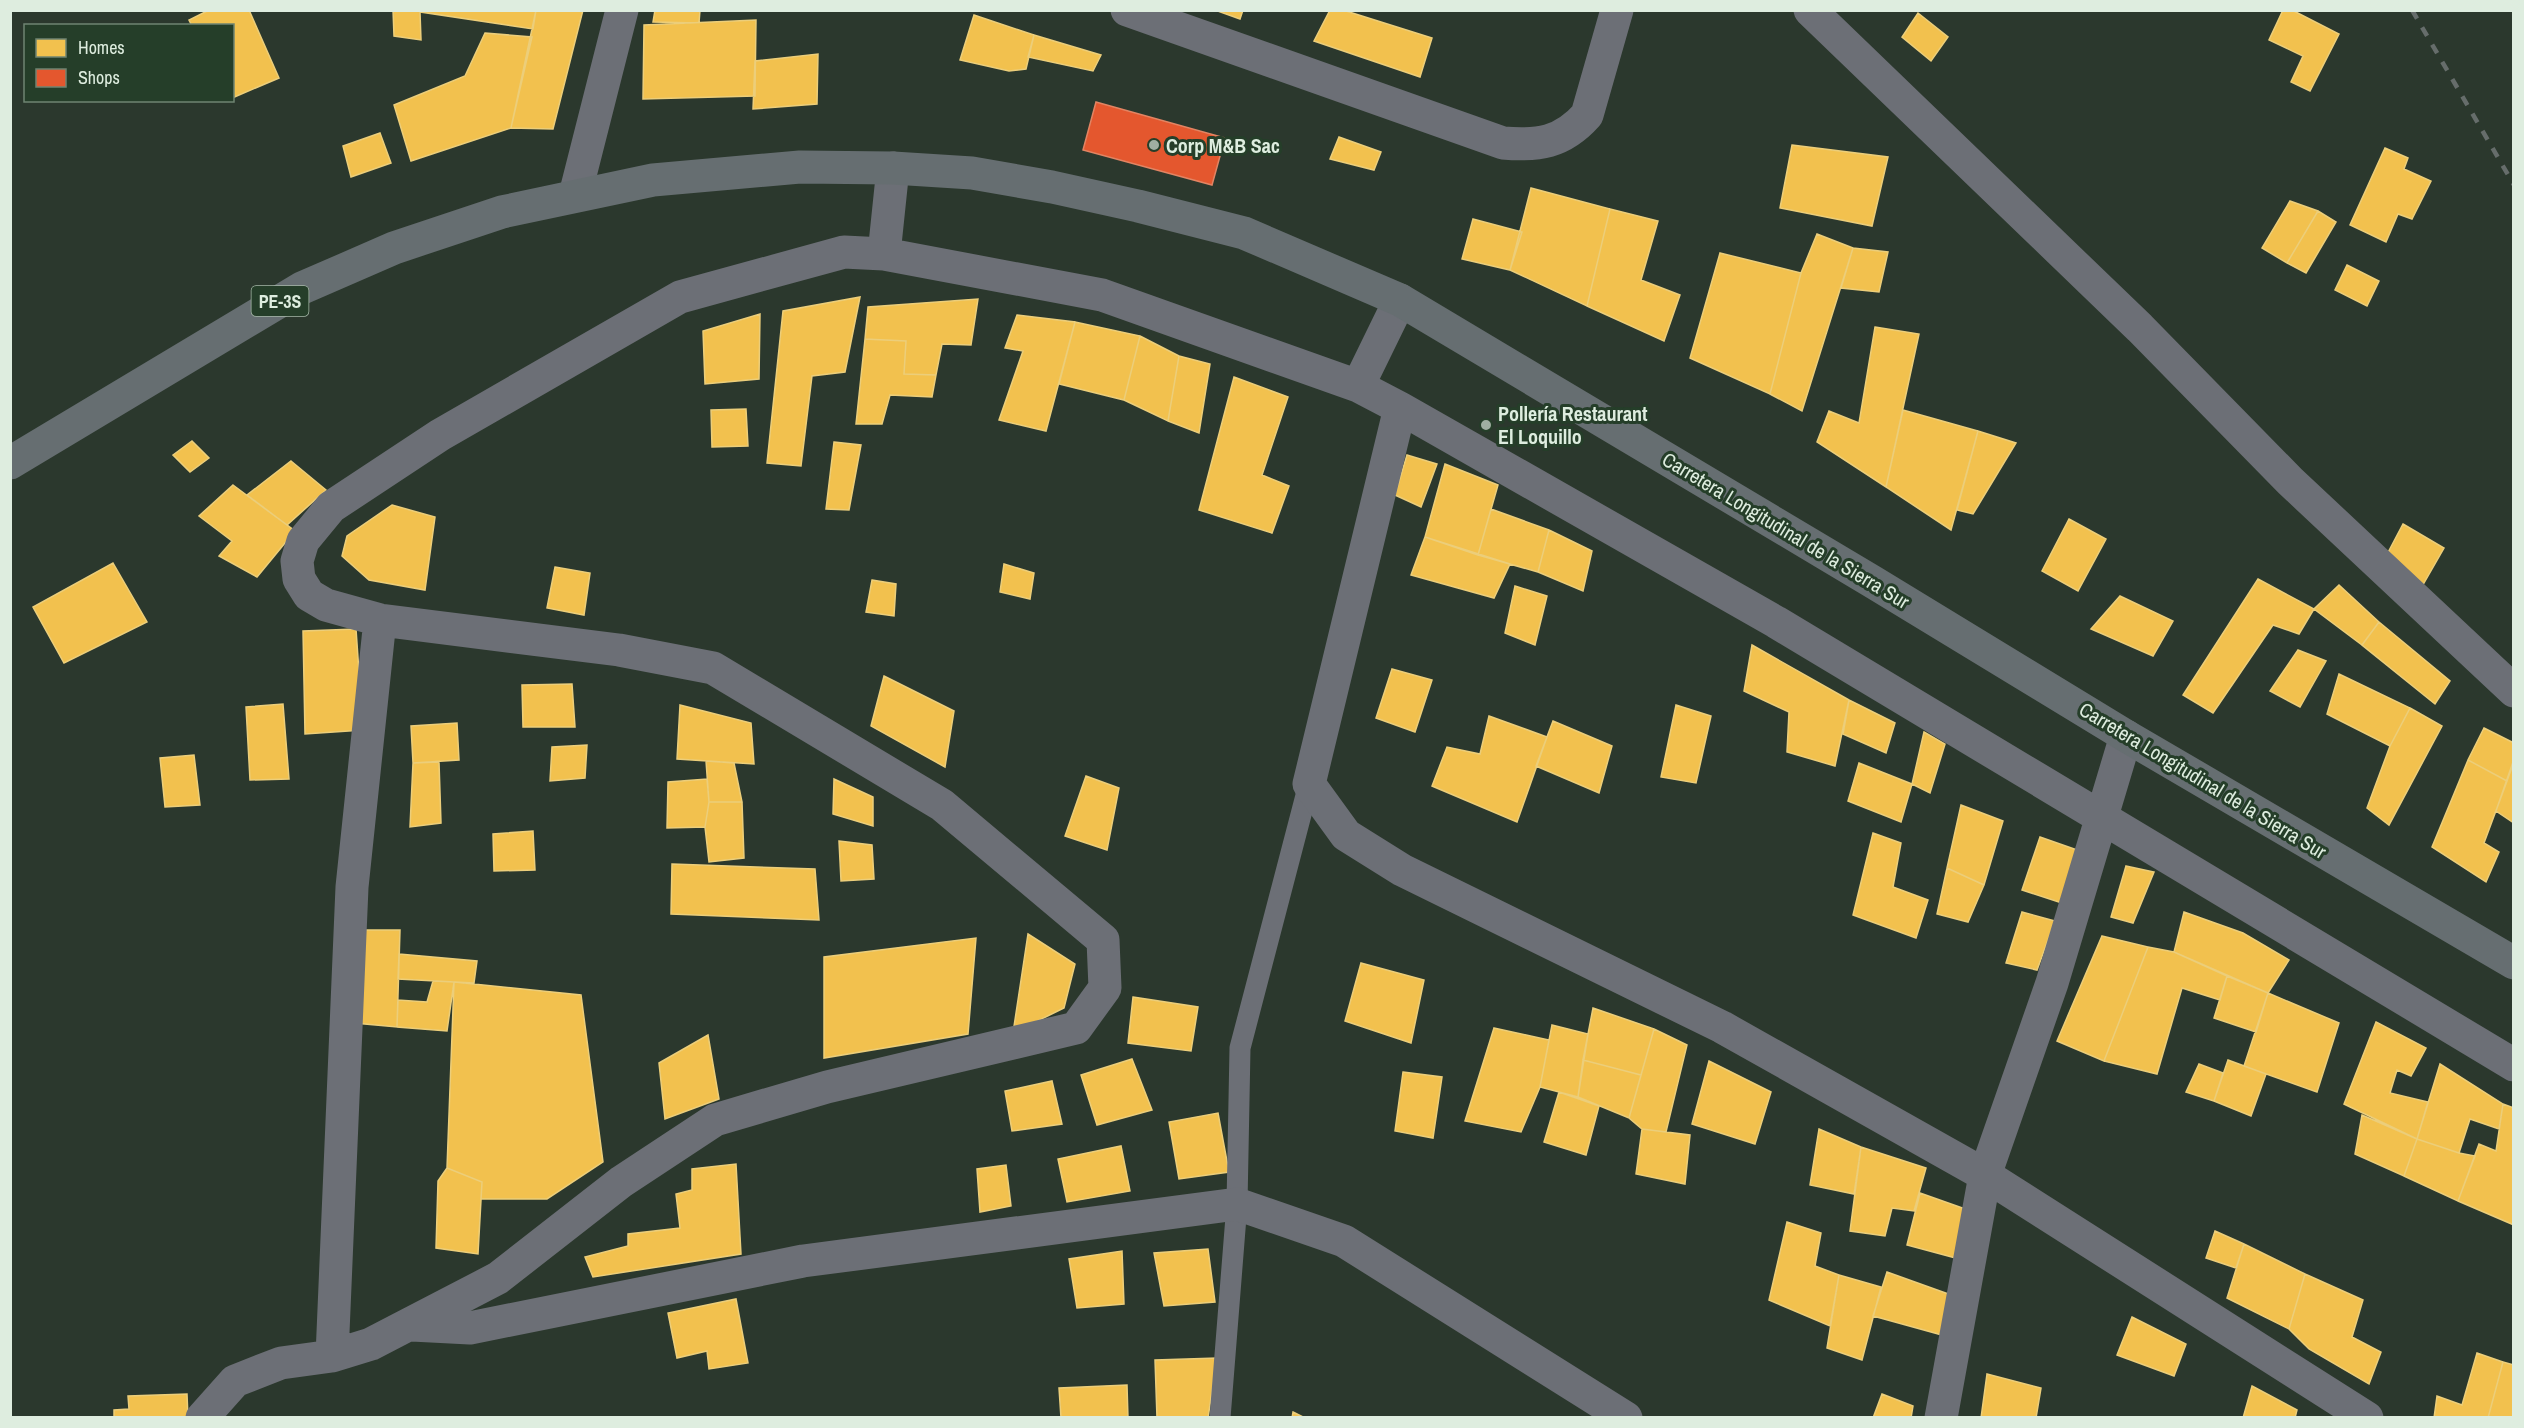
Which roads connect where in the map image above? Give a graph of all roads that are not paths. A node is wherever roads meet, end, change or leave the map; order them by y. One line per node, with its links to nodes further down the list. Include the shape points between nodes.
1 (622, 10): 6 (street)
2 (1127, 10): 3 (street, via 1503,143 1534,146 1568,133 1587,115)
3 (1617, 10)
4 (1810, 10): 13 (street, via 2132,320 2290,481)
5 (893, 168): 6 (highway, Carretera Longitudinal de la Sierra Sur / PE-3S, via 800,167 713,174 653,180); 7 (street); 8 (highway, Carretera Longitudinal de la Sierra Sur / PE-3S, via 972,173 1138,206 1244,233)
6 (575, 195): 11 (highway, Carretera Longitudinal de la Sierra Sur / PE-3S, via 502,212 394,248 302,288)
7 (884, 254): 9 (street, via 1102,296); 12 (street, via 844,252 680,297 440,435 331,507 303,541 297,561 298,579 309,595 326,605)
8 (1400, 300): 9 (street); 14 (highway, Carretera Longitudinal de la Sierra Sur / PE-3S)
9 (1358, 386): 10 (street)
10 (1400, 408): 15 (street); 16 (street, via 1776,622)
11 (10, 463)
12 (380, 620): 21 (street, via 619,650 713,668 942,805 1103,940 1105,988 1076,1028 827,1087 716,1120 621,1182 498,1278); 22 (street, via 352,887)
13 (2514, 691)
14 (2126, 736): 16 (street); 17 (highway, Carretera Longitudinal de la Sierra Sur / PE-3S)
15 (1310, 784): 19 (street, via 1346,835 1402,870 1722,1027); 20 (lane, via 1240,1048)
16 (2102, 818): 18 (street); 19 (street, via 2052,983)
17 (2514, 963)
18 (2514, 1065)
19 (1985, 1175): 26 (street); 27 (street)
20 (1237, 1204): 21 (street, via 803,1261 470,1328); 24 (lane); 25 (street, via 1344,1241)
21 (412, 1325): 22 (street)
22 (332, 1356): 23 (street, via 281,1364 236,1381)
23 (202, 1418)
24 (1220, 1418)
25 (1626, 1418)
26 (1941, 1418)
27 (2367, 1418)

